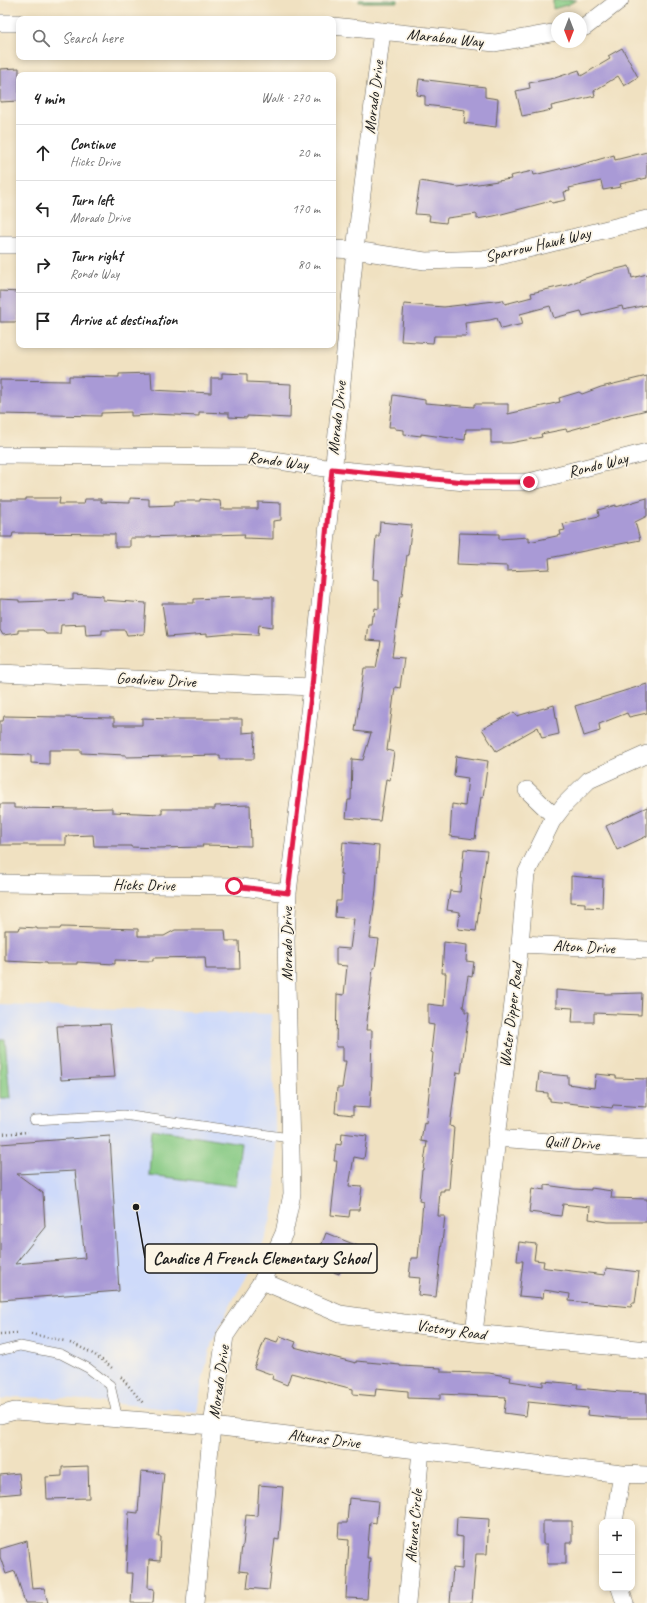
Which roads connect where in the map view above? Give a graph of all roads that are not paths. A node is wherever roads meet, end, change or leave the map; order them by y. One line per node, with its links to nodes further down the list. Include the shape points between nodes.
1 (620, 0): 4 (street)
2 (0, 23): 3 (street)
3 (16, 23)
4 (587, 25)
5 (336, 26): 6 (street, Marabou Way)
6 (382, 31): 7 (street, Marabou Way, via 495,43); 12 (street, Morado Drive)
7 (551, 33)
8 (647, 219): 12 (street, Sparrow Hawk Way, via 488,259 425,261)
9 (0, 246): 10 (street)
10 (16, 246)
11 (336, 249): 12 (street, Sparrow Hawk Way)
12 (354, 250): 15 (street, Morado Drive)
13 (647, 452): 15 (street, Rondo Way, via 529,482 465,482)
14 (0, 455): 15 (street, Rondo Way, via 253,457)
15 (332, 469): 17 (street, Morado Drive)
16 (0, 672): 17 (street, Goodview Drive)
17 (312, 687): 22 (street, Morado Drive)
18 (647, 754): 20 (street, Water Dipper Road, via 589,780 564,804)
19 (527, 790): 20 (street)
20 (555, 817): 23 (street, Water Dipper Road, via 526,874)
21 (0, 883): 22 (street, Hicks Drive, via 234,886)
22 (288, 893): 26 (street, Morado Drive, via 286,941)
23 (520, 944): 24 (street, Alton Drive); 27 (street, Water Dipper Road)
24 (647, 950)
25 (34, 1120): 26 (lane, via 123,1115)
26 (290, 1138): 29 (street, Morado Drive, via 292,1194 284,1233)
27 (496, 1138): 28 (street, Quill Drive); 30 (street, Water Dipper Road)
28 (647, 1148)
29 (262, 1282): 30 (street, Victory Road, via 340,1314); 35 (street, Morado Drive, via 225,1336)
30 (474, 1333): 31 (street, Victory Road)
31 (647, 1350)
32 (0, 1351): 34 (lane, via 20,1346 61,1354 88,1368 110,1385)
33 (0, 1415): 34 (street, Alturas Drive, via 15,1411)
34 (118, 1419): 35 (street, Alturas Drive)
35 (212, 1426): 36 (street, Alturas Drive); 41 (street, Morado Drive)
36 (421, 1450): 37 (street, Alturas Drive); 42 (street, Alturas Circle)
37 (622, 1474): 38 (street, Alturas Drive); 39 (street)
38 (647, 1475)
39 (614, 1519)
40 (621, 1591): 43 (street)
41 (195, 1603)
42 (407, 1603)
43 (625, 1603)

